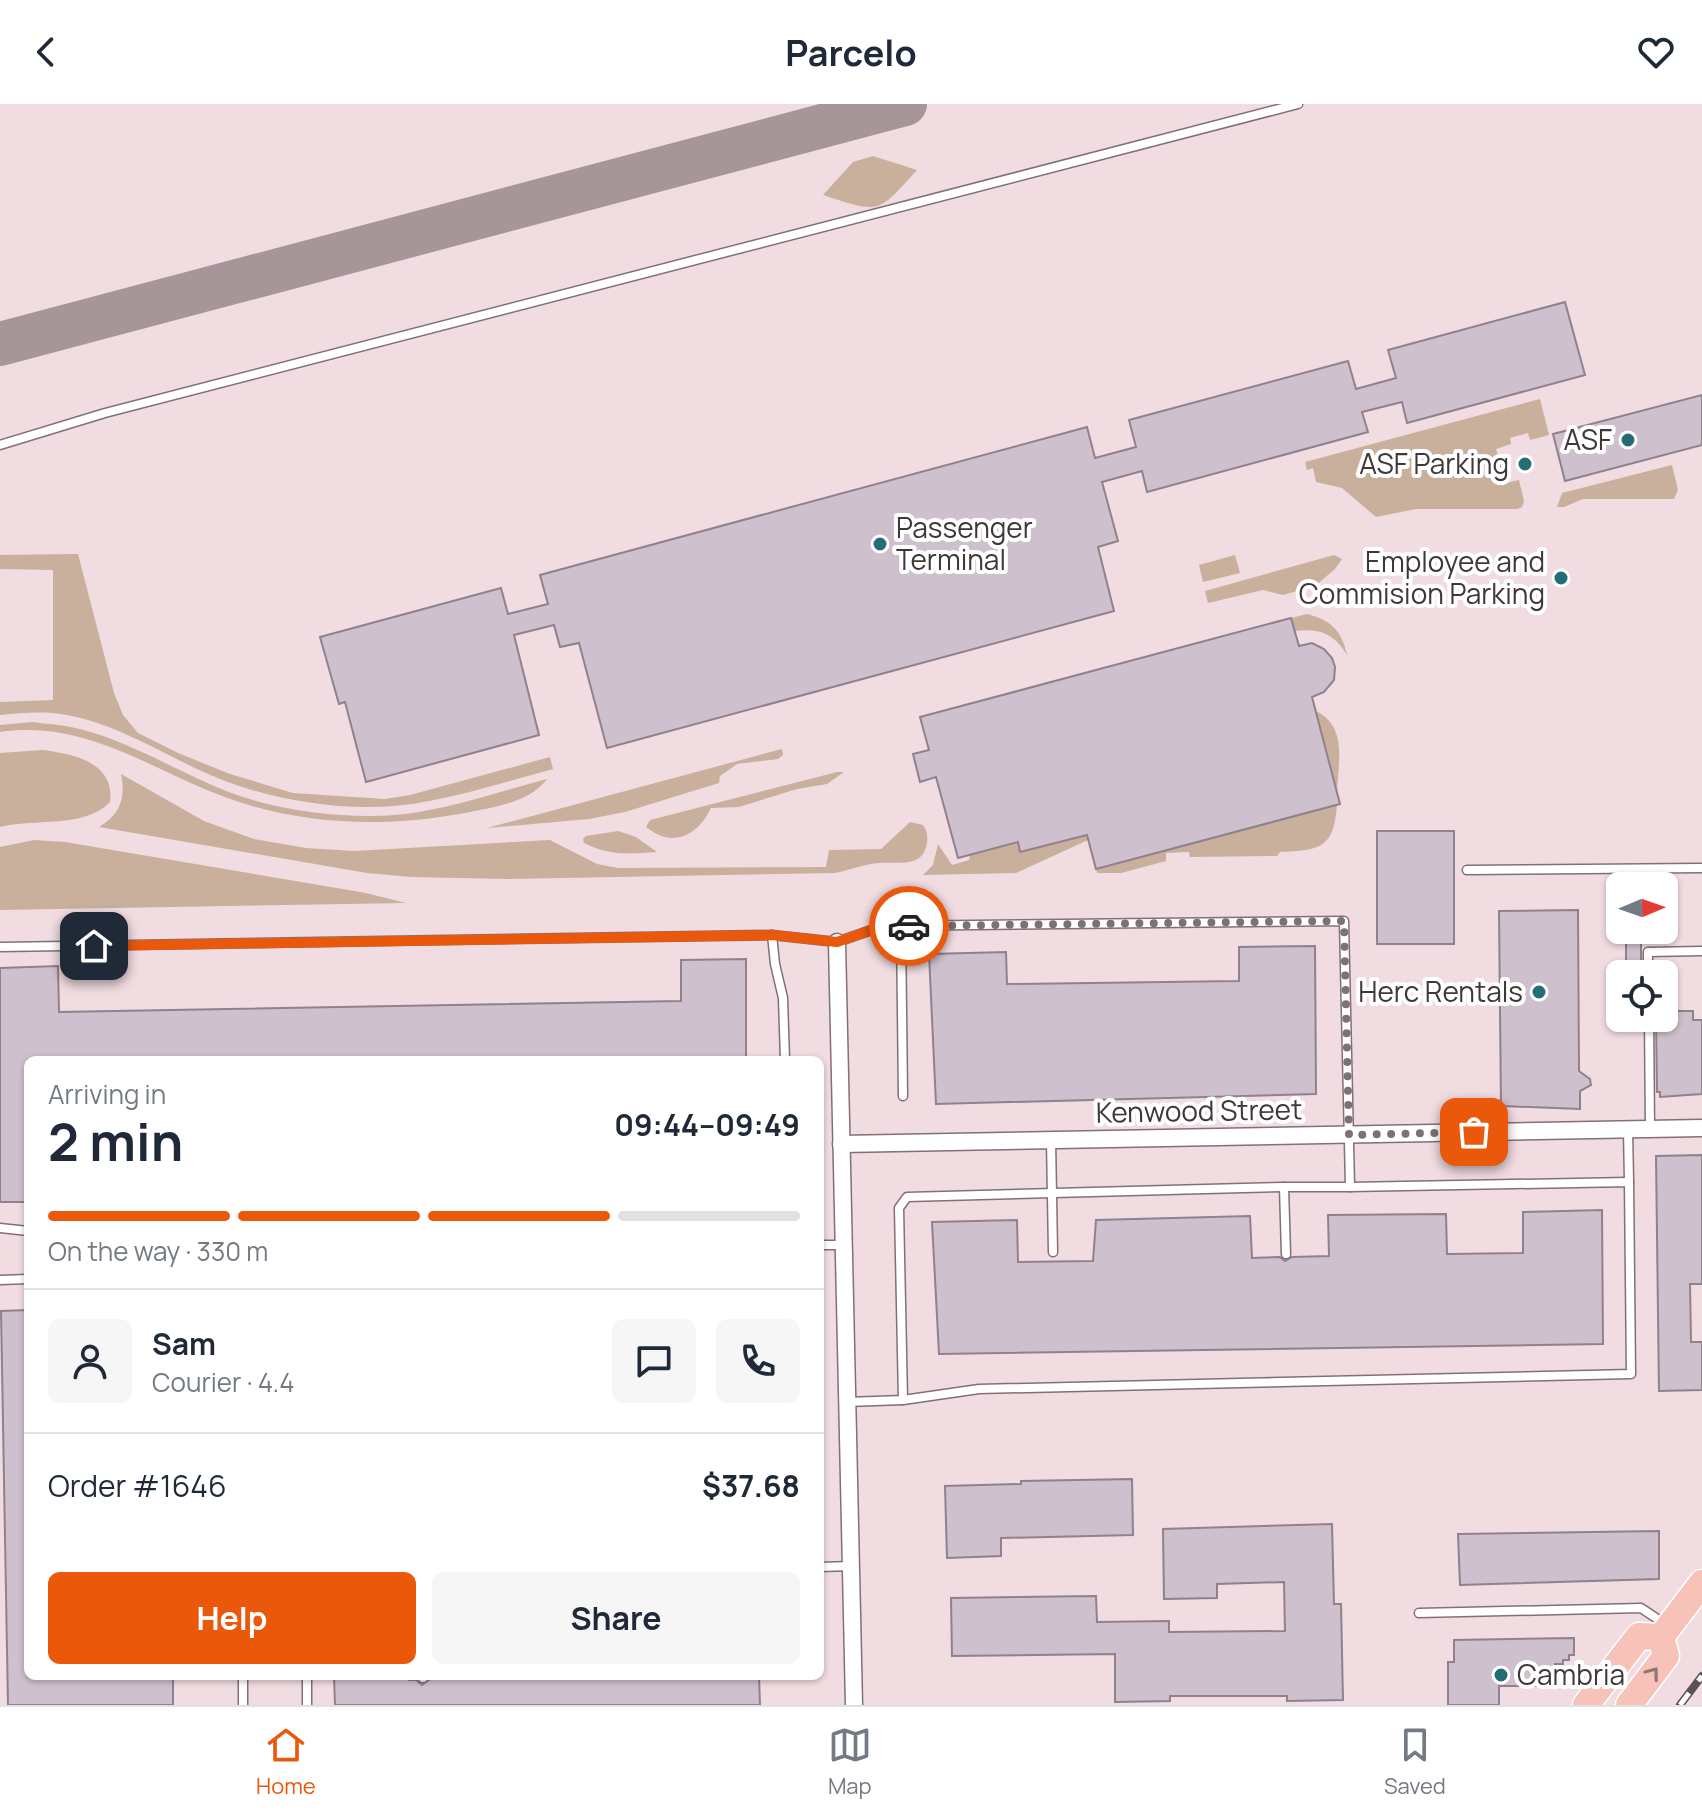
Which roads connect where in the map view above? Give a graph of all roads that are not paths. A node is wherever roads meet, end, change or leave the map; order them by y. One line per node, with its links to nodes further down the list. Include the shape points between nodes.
1 (1298, 104): 2 (lane, via 105,413)
2 (0, 445)
3 (1702, 868): 4 (lane)
4 (1467, 870)
5 (901, 926): 7 (lane, via 883,926); 13 (lane); 17 (lane, via 1344,921)
6 (772, 935): 7 (lane); 8 (lane); 12 (lane, via 783,998)
7 (837, 942): 19 (street)
8 (0, 947)
9 (1702, 951): 10 (lane, via 1648,952)
10 (1648, 960)
11 (1649, 1032): 16 (lane)
12 (785, 1056)
13 (903, 1096)
14 (1702, 1128): 16 (street, Kenwood Street)
15 (1628, 1129): 16 (street, Kenwood Street); 17 (street, Kenwood Street); 20 (lane)
16 (1650, 1129)
17 (1349, 1135): 18 (street, Kenwood Street); 22 (lane)
18 (1051, 1140): 19 (street, Kenwood Street); 23 (lane)
19 (841, 1144): 27 (street)
20 (1629, 1182): 22 (lane); 32 (lane, via 1631,1374 979,1389)
21 (1284, 1187): 22 (lane); 23 (lane); 29 (lane)
22 (1350, 1187)
23 (1052, 1194): 28 (lane); 32 (lane, via 907,1197 899,1208)
24 (0, 1228): 25 (lane)
25 (24, 1231)
26 (824, 1245): 27 (lane)
27 (843, 1245): 33 (street)
28 (1053, 1252)
29 (1286, 1254)
30 (24, 1279): 31 (lane)
31 (0, 1280)
32 (903, 1400): 33 (lane)
33 (847, 1402): 34 (street)
34 (851, 1566): 35 (lane); 43 (street)
35 (824, 1567)
36 (1702, 1583): 38 (main road)
37 (1419, 1613): 38 (lane, via 1641,1608)
38 (1665, 1632): 44 (main road, via 1639,1636); 45 (main road, one-way to 38, via 1666,1656)
39 (243, 1680): 41 (lane)
40 (307, 1680): 42 (lane)
41 (243, 1705)
42 (307, 1705)
43 (854, 1705)
44 (1586, 1705)
45 (1629, 1705)

